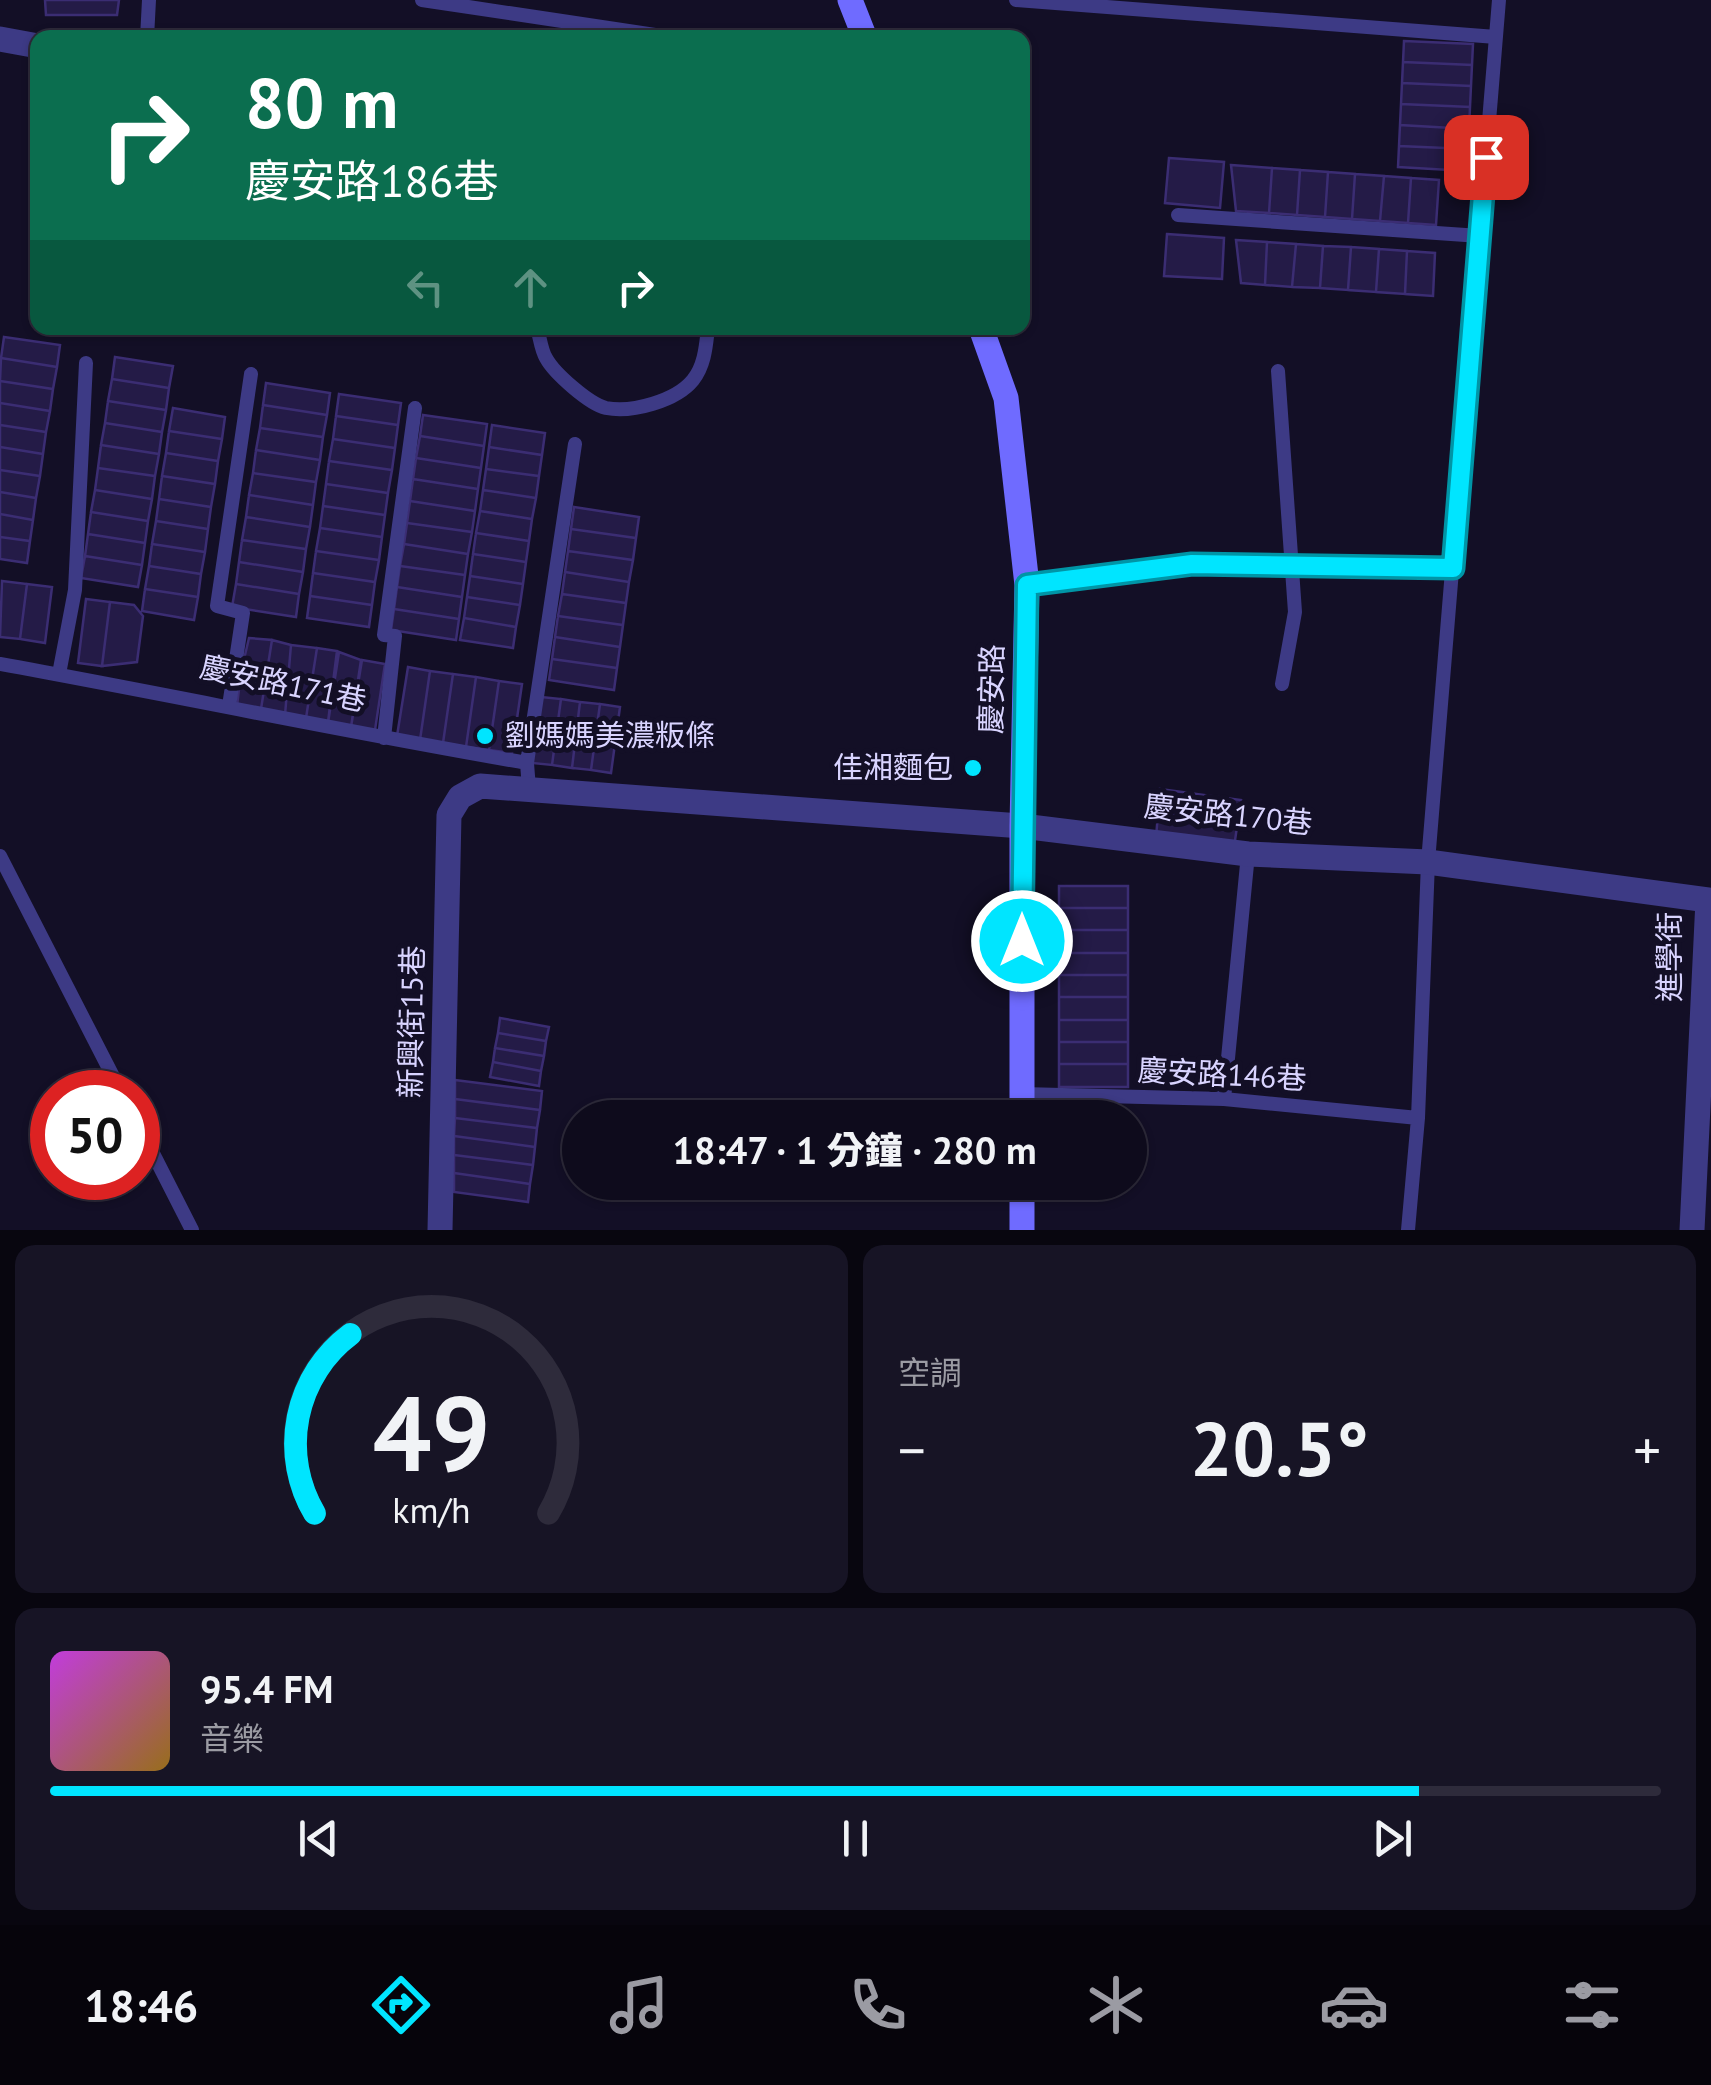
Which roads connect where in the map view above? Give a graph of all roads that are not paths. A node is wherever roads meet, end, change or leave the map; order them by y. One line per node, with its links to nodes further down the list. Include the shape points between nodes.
1 (149, 0): 6 (lane)
2 (422, 0): 7 (lane)
3 (850, 0): 8 (main road)
4 (1016, 0): 9 (lane)
5 (1499, 0): 9 (lane)
6 (147, 30)
7 (576, 30)
8 (862, 30)
9 (1496, 38): 13 (lane)
10 (0, 39): 11 (street)
11 (30, 45)
12 (1178, 215): 13 (lane)
13 (1480, 236): 23 (lane)
14 (539, 335): 15 (lane, via 546,358 573,388 604,408 652,405 678,393 694,379)
15 (707, 335)
16 (984, 335): 24 (main road, 慶安路, via 1006,398)
17 (86, 363): 26 (lane, via 74,590)
18 (1278, 371): 22 (lane)
19 (251, 374): 28 (lane, via 216,606 243,613)
20 (416, 408): 29 (lane, via 384,634 395,636)
21 (575, 444): 30 (lane)
22 (1293, 566): 23 (lane); 24 (lane, via 1192,564); 27 (lane, via 1296,612)
23 (1453, 568): 35 (lane)
24 (1027, 585): 32 (main road, 慶安路)
25 (0, 664): 26 (lane, 慶安路171巷)
26 (60, 674): 28 (lane, 慶安路171巷)
27 (1282, 684)
28 (229, 706): 29 (lane, 慶安路171巷)
29 (384, 738): 30 (lane, 慶安路171巷)
30 (528, 762): 31 (lane)
31 (529, 789): 32 (street); 44 (street, 新興街15巷, via 480,786 460,797 448,816)
32 (1022, 826): 33 (street, 慶安路170巷); 38 (main road, 慶安路)
33 (1248, 854): 35 (street, 慶安路170巷); 37 (lane)
34 (0, 856): 36 (lane)
35 (1428, 862): 40 (lane); 47 (street, 進學街, via 1708,900)
36 (110, 1070)
37 (1224, 1099): 39 (lane, 慶安路146巷); 40 (lane, 慶安路146巷)
38 (1022, 1100)
39 (1147, 1102)
40 (1418, 1118): 46 (lane)
41 (160, 1167): 43 (lane)
42 (1022, 1200): 45 (main road)
43 (192, 1230)
44 (440, 1230)
45 (1022, 1230)
46 (1408, 1230)
47 (1692, 1230)

